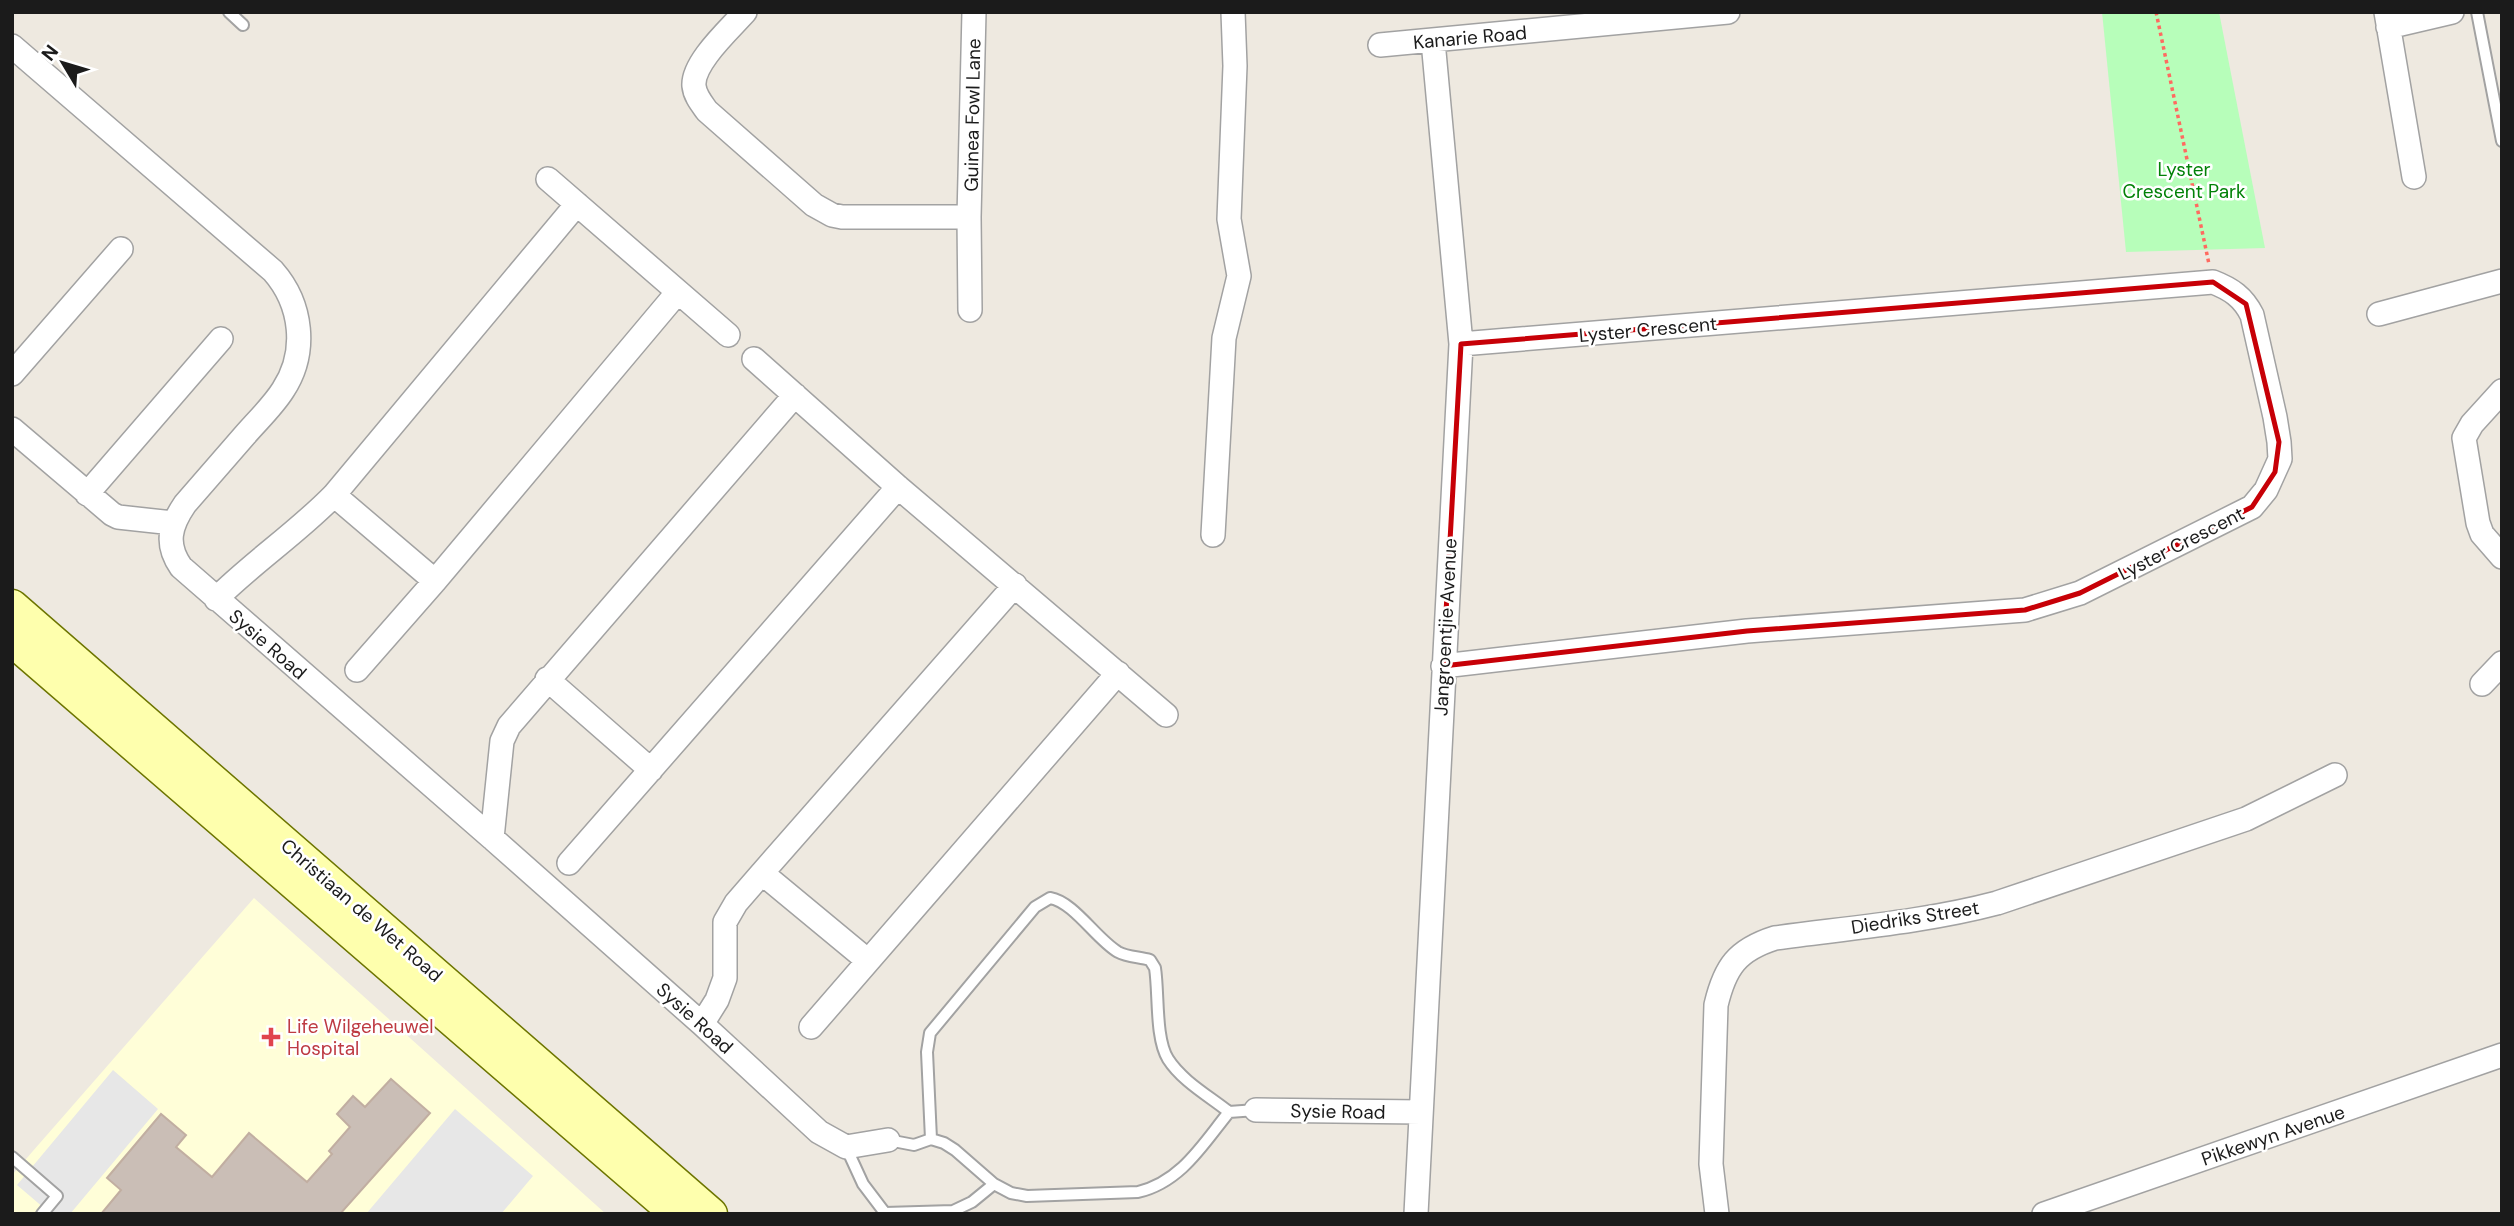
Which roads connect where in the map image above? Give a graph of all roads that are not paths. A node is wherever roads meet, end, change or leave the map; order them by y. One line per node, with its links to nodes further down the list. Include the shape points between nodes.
1 (229, 12): 9 (lane)
2 (745, 12): 17 (street, Guinea Fowl Lane, via 695,76 696,94 707,111 814,205 832,215)
3 (974, 12): 17 (street, Guinea Fowl Lane)
4 (1233, 12): 35 (street, via 1229,219 1239,276 1224,338)
5 (1728, 12): 10 (street, Kanarie Road)
6 (2452, 12): 8 (street)
7 (2477, 12): 13 (lane)
8 (2387, 20): 14 (street)
9 (243, 25)
10 (1433, 41): 11 (street, Kanarie Road); 25 (street, Jangroentjie Avenue)
11 (1380, 45)
12 (12, 46): 34 (street, via 273,271 295,307 298,350 282,392)
13 (2502, 141)
14 (2414, 177)
15 (548, 179): 16 (street)
16 (577, 204): 20 (street); 33 (street)
17 (970, 217): 21 (street)
18 (121, 249): 27 (street)
19 (2502, 281): 22 (street)
20 (677, 293): 23 (street); 37 (street)
21 (970, 310)
22 (2379, 314)
23 (728, 335)
24 (221, 340): 32 (street)
25 (1461, 344): 43 (street, Jangroentjie Avenue); 43 (street, Lyster Crescent, via 2213,282 2238,295 2252,315 2280,459 2266,490 2252,507 2080,593 2025,611 1748,631)
26 (754, 359): 29 (street)
27 (12, 374)
28 (2502, 391): 36 (street, via 2464,438 2479,523)
29 (795, 396): 31 (street); 46 (street)
30 (12, 429): 32 (street)
31 (898, 487): 38 (street); 49 (street)
32 (87, 494): 34 (street, via 118,517)
33 (334, 495): 37 (street); 39 (street)
34 (173, 523): 39 (street, Sysie Road, via 174,558)
35 (1213, 535)
36 (2502, 557)
37 (435, 582): 44 (street)
38 (1015, 585): 45 (street); 53 (street)
39 (216, 599): 51 (street, Sysie Road)
40 (12, 606): 68 (main road, Christiaan de Wet Road)
41 (12, 640): 67 (main road, Christiaan de Wet Road)
42 (2502, 663): 47 (street)
43 (1443, 666): 60 (street, Jangroentjie Avenue)
44 (357, 670)
45 (1118, 674): 48 (street); 54 (street)
46 (547, 680): 49 (street); 51 (street, via 517,713 502,741)
47 (2482, 684)
48 (1166, 715)
49 (651, 769): 52 (street)
50 (2335, 775): 70 (street, Diedriks Street, via 2246,819 1997,902 1756,944 1738,957 1721,983 1716,1004 1711,1164)
51 (492, 838): 55 (street, Sysie Road)
52 (569, 863)
53 (762, 873): 54 (street); 55 (street, via 725,922 725,978)
54 (867, 960): 56 (street)
55 (702, 1024): 63 (street, Sysie Road, via 819,1132)
56 (811, 1027)
57 (2502, 1055): 71 (street, Pikkewyn Avenue)
58 (1255, 1110): 59 (lane); 60 (street, Sysie Road)
59 (1229, 1112): 61 (lane, via 1184,1078 1167,1058 1155,968 1150,960 1119,953 1059,900 1050,898 1035,907 930,1032); 65 (lane, via 1189,1162 1156,1188 1027,1196)
60 (1421, 1112): 69 (street, Jangroentjie Avenue)
61 (931, 1139): 62 (lane, via 914,1145); 65 (lane, via 955,1150)
62 (888, 1140): 63 (street)
63 (845, 1147): 65 (lane, via 863,1185 886,1213 953,1211)
64 (12, 1157): 66 (lane, via 57,1196)
65 (994, 1184)
66 (42, 1214)
67 (677, 1214)
68 (711, 1214)
69 (1416, 1214)
70 (1717, 1214)
71 (2044, 1214)

